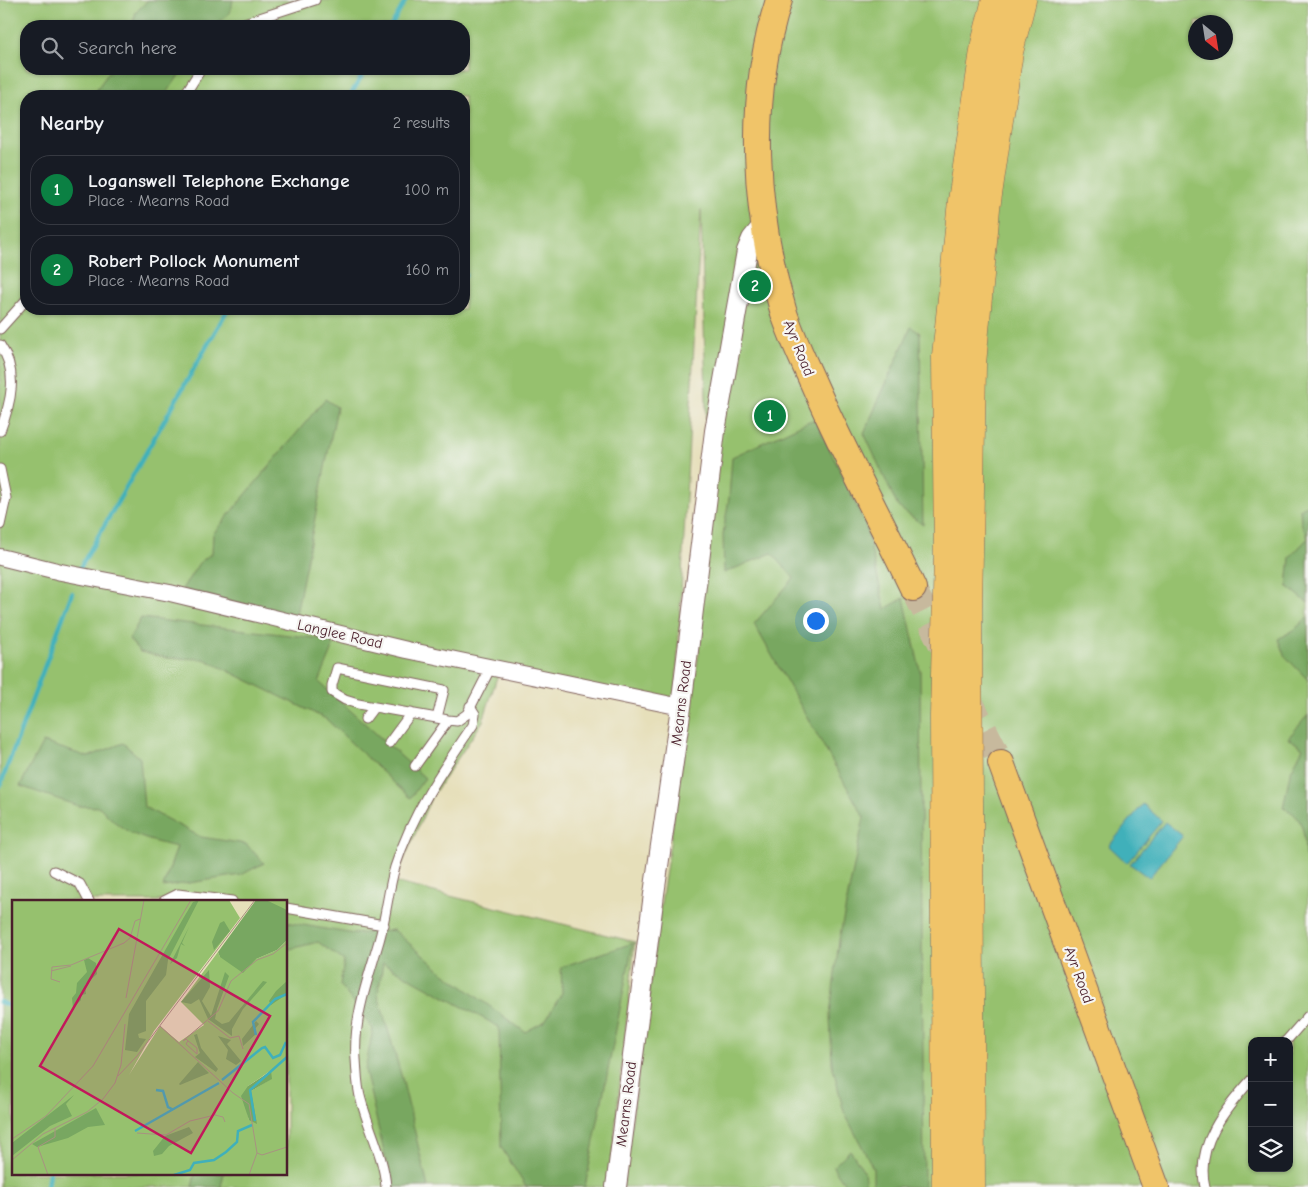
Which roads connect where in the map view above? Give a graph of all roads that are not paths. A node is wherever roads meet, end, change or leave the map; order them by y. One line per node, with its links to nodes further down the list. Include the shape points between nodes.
1 (314, 0): 5 (lane)
2 (779, 0): 8 (main road, Ayr Road, via 772,21 759,100 758,173)
3 (996, 0): 39 (highway, via 985,44 962,201 946,356)
4 (1022, 0): 40 (highway, via 1008,52 986,208 972,364 968,612)
5 (253, 20)
6 (197, 75): 7 (lane)
7 (188, 90)
8 (764, 224): 16 (main road, Ayr Road, via 784,310 807,369); 20 (street, Mearns Road, via 752,238 747,251 716,431)
9 (20, 307): 10 (lane)
10 (0, 329)
11 (0, 345): 12 (lane, via 12,375 11,396)
12 (0, 431)
13 (0, 468): 14 (lane, via 6,498)
14 (0, 525)
15 (0, 557): 17 (street, Langlee Road)
16 (913, 588)
17 (491, 667): 18 (lane); 20 (street, Langlee Road)
18 (470, 706): 24 (lane, via 458,721); 33 (lane, via 475,714 473,725 416,813 395,868)
19 (374, 707): 21 (lane); 22 (lane, via 344,700 332,692 336,668 444,690); 23 (lane)
20 (681, 707): 38 (street, Mearns Road)
21 (412, 713): 22 (lane); 25 (lane)
22 (437, 718): 24 (lane)
23 (365, 719)
24 (448, 720): 27 (lane)
25 (389, 744)
26 (1001, 763): 41 (main road, Ayr Road)
27 (414, 766)
28 (54, 871): 29 (lane, via 80,884)
29 (88, 900)
30 (166, 900): 31 (lane, via 178,894)
31 (224, 900)
32 (288, 908): 33 (lane)
33 (384, 925): 37 (lane, via 362,1000 356,1058 360,1099 385,1171)
34 (1308, 1016): 35 (lane)
35 (1290, 1037)
36 (1250, 1082): 42 (lane, via 1222,1115 1209,1140 1204,1170)
37 (386, 1187)
38 (616, 1187)
39 (946, 1187)
40 (971, 1187)
41 (1156, 1187)
42 (1206, 1187)

